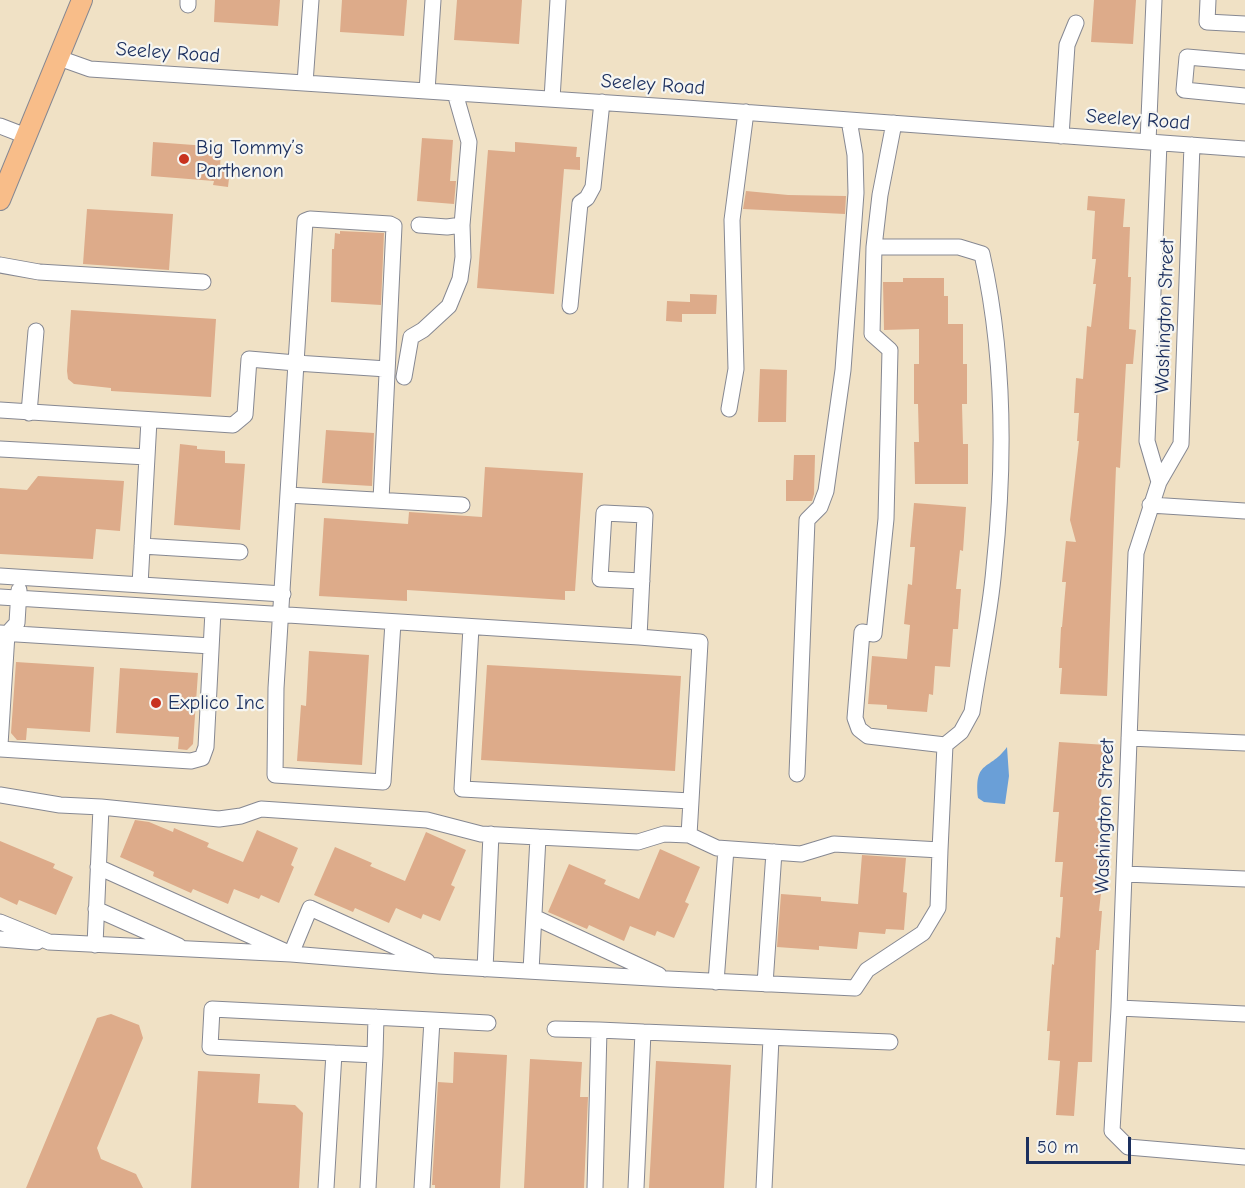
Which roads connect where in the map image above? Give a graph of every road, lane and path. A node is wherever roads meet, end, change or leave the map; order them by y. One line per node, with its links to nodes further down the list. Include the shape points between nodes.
1 (82, 0): 9 (main road)
2 (311, 0): 11 (street)
3 (433, 0): 12 (street)
4 (558, 0): 15 (street)
5 (1154, 0): 23 (street, Washington Street)
6 (1208, 0): 8 (street, via 1207,22)
7 (1076, 23): 22 (street, via 1067,45)
8 (1245, 24)
9 (59, 58): 11 (street, Seeley Road, via 90,69); 21 (main road)
10 (1245, 62): 14 (street, via 1187,57 1184,90)
11 (305, 83): 12 (street, Seeley Road)
12 (426, 91): 13 (street, Seeley Road)
13 (455, 93): 15 (street, Seeley Road); 28 (street, via 469,142)
14 (1245, 96)
15 (552, 99): 16 (street, Seeley Road)
16 (602, 102): 17 (street, Seeley Road); 32 (street, via 593,187 580,203)
17 (746, 112): 18 (street, Seeley Road); 37 (street, via 732,220 736,369)
18 (849, 120): 19 (street, Seeley Road); 69 (street, via 856,193 843,370 826,491 820,507 807,520)
19 (894, 123): 22 (street, Seeley Road); 29 (street)
20 (0, 126): 21 (street)
21 (26, 136): 26 (main road)
22 (1061, 136): 23 (street, Seeley Road)
23 (1153, 142): 24 (street, Seeley Road); 43 (street, Washington Street, via 1147,441)
24 (1192, 145): 25 (street, Seeley Road); 43 (street, Washington Street, via 1181,444)
25 (1245, 149)
26 (2, 189)
27 (419, 225): 28 (street)
28 (462, 225): 36 (street, via 464,257 460,279 449,306 411,337)
29 (874, 247): 67 (street, via 872,334 890,350 889,457 874,634 862,632 855,718 859,729 868,736); 67 (street, via 959,247 982,254 988,283 999,372 1000,492 994,569 972,712 961,732)
30 (0, 265): 31 (street, via 39,272)
31 (203, 282)
32 (570, 306)
33 (36, 331): 39 (street)
34 (296, 363): 35 (street); 35 (street, via 305,221 379,223 394,226); 40 (street, via 249,359 245,415 233,425); 44 (street)
35 (387, 369): 45 (street)
36 (404, 376)
37 (729, 409)
38 (0, 410): 39 (street)
39 (29, 412): 40 (street)
40 (149, 420): 42 (street)
41 (0, 449): 42 (street)
42 (147, 457): 49 (street)
43 (1159, 482): 47 (street, Washington Street)
44 (288, 495): 45 (street); 55 (street)
45 (381, 500): 46 (street)
46 (462, 505)
47 (1150, 505): 48 (street); 65 (street, Washington Street, via 1136,553)
48 (1245, 511)
49 (142, 546): 50 (street); 54 (street)
50 (240, 552)
51 (1, 576): 52 (street); 57 (street)
52 (20, 577): 54 (street); 56 (street)
53 (642, 582): 53 (street, via 645,515 604,513 600,579); 63 (street)
54 (140, 585): 55 (street)
55 (283, 594): 59 (street)
56 (18, 598): 57 (street); 58 (street); 62 (street, via 16,623)
57 (0, 601)
58 (213, 611): 59 (street); 64 (street)
59 (281, 615): 60 (street); 60 (street, via 275,775 383,782)
60 (393, 622): 61 (street)
61 (471, 627): 63 (street); 71 (street, via 462,789)
62 (2, 630): 64 (street); 68 (street)
63 (639, 637): 71 (street, via 700,642)
64 (211, 646): 68 (street, via 206,747 202,758 191,761)
65 (1129, 738): 66 (street); 80 (street, Washington Street)
66 (1245, 743)
67 (945, 745): 77 (street)
68 (0, 747)
69 (797, 774)
70 (0, 795): 72 (street)
71 (691, 801): 74 (street)
72 (101, 807): 73 (street, via 219,819 261,809 427,820); 79 (street)
73 (491, 834): 75 (street); 91 (street)
74 (689, 835): 75 (street, via 664,834 638,842); 76 (street)
75 (538, 837): 83 (street)
76 (726, 849): 78 (street); 94 (street)
77 (940, 850): 78 (street, via 834,844 801,854); 95 (street, via 938,908 923,933 867,970 855,988)
78 (774, 852): 95 (street)
79 (98, 867): 82 (street); 89 (street)
80 (1125, 874): 81 (street); 96 (street, Washington Street)
81 (1245, 879)
82 (96, 909): 87 (street); 88 (street)
83 (534, 917): 92 (street); 93 (street)
84 (0, 922): 86 (street)
85 (0, 939): 86 (street)
86 (49, 942): 87 (street)
87 (94, 945): 88 (street)
88 (190, 951): 89 (street)
89 (291, 954): 90 (street); 90 (street, via 310,908)
90 (439, 966): 91 (street)
91 (485, 969): 92 (street)
92 (531, 971): 93 (street)
93 (668, 979): 94 (street)
94 (716, 982): 95 (street)
95 (765, 984)
96 (1119, 1008): 97 (street); 108 (street, Washington Street, via 1112,1131 1128,1147)
97 (1245, 1014)
98 (376, 1017): 99 (street); 106 (street, via 212,1009 210,1047); 107 (street)
99 (432, 1020): 100 (street); 111 (street)
100 (488, 1023)
101 (555, 1029): 102 (street)
102 (599, 1030): 103 (street); 112 (street)
103 (643, 1032): 104 (street); 113 (street)
104 (771, 1038): 105 (street); 114 (street)
105 (890, 1042)
106 (334, 1053): 107 (street); 109 (street)
107 (375, 1055): 110 (street)
108 (1245, 1157)
109 (326, 1188)
110 (368, 1188)
111 (422, 1188)
112 (595, 1188)
113 (636, 1188)
114 (764, 1188)

